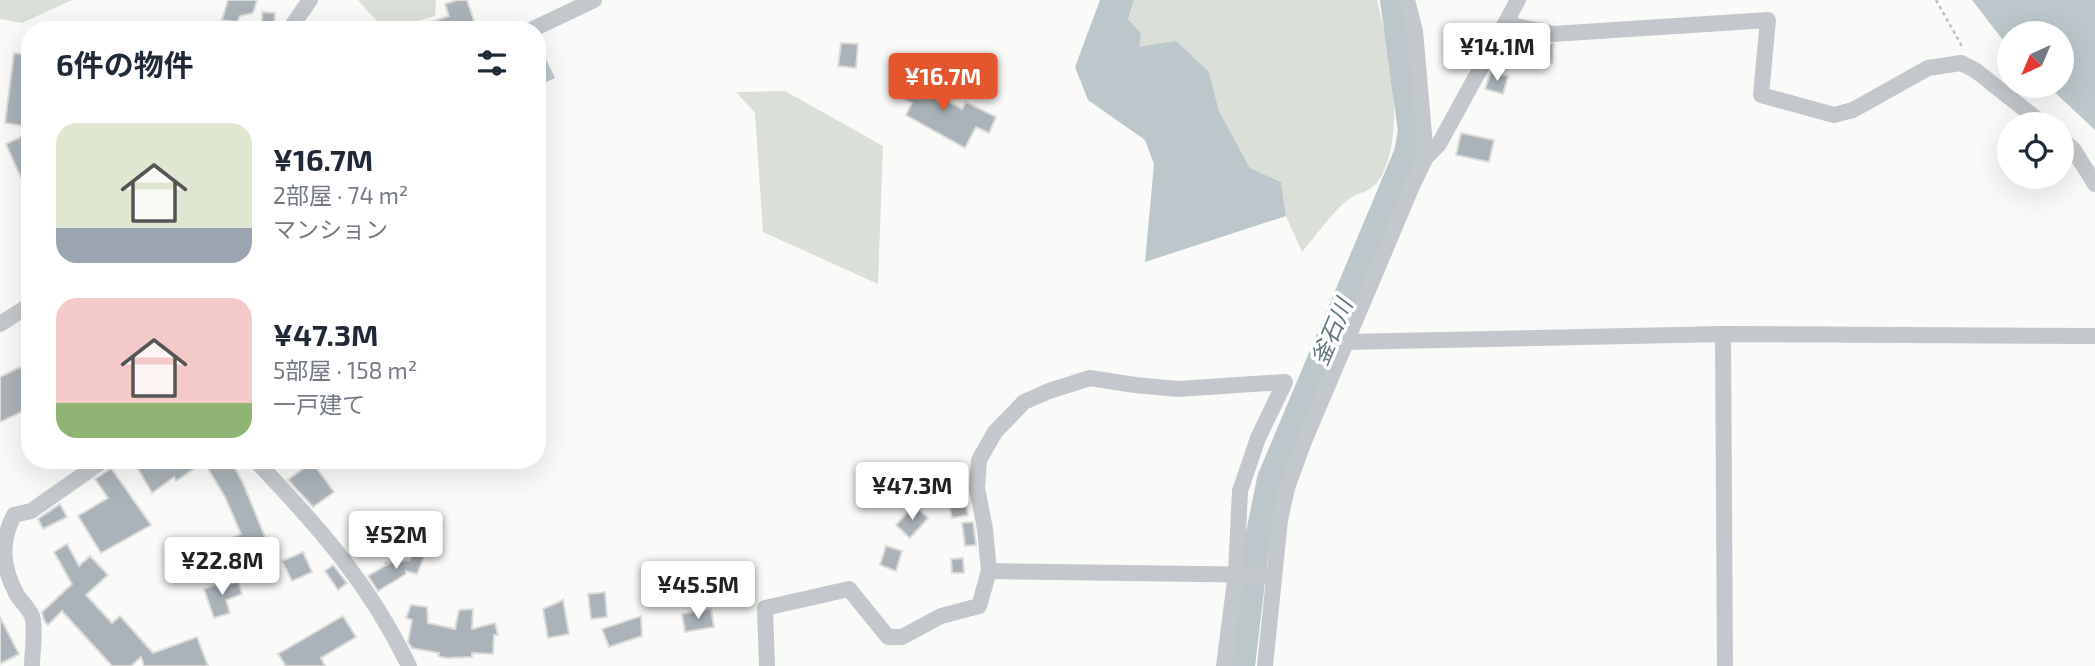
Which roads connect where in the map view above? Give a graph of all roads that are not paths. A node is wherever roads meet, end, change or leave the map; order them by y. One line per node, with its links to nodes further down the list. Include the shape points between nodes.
1 (310, 0): 5 (street)
2 (594, 0): 7 (street)
3 (1407, 0): 10 (street, via 1415,31)
4 (1518, 0): 6 (street)
5 (295, 21)
6 (1507, 22): 8 (street, via 1553,34 1768,20 1761,95 1834,115 1853,110 1928,68 1953,63 1975,69); 10 (street, via 1439,144)
7 (546, 23)
8 (2028, 112)
9 (2074, 151): 11 (street)
10 (1426, 158): 17 (street)
11 (2095, 184)
12 (21, 311): 14 (street)
13 (21, 320): 14 (street)
14 (0, 326)
15 (1723, 334): 16 (street); 17 (street); 28 (street)
16 (2095, 336)
17 (1346, 342): 22 (street, via 1287,488)
18 (91, 469): 23 (street, via 31,511 14,515 7,527 2,544 6,565 16,593 32,617)
19 (264, 469): 24 (street, via 347,563)
20 (989, 570): 21 (street); 21 (street, via 977,488 979,460 995,432 1024,402 1090,378 1178,389 1285,382 1258,438 1240,491); 25 (street, via 979,606 942,616 902,637 888,637 849,589 765,608)
21 (1239, 573): 22 (street); 26 (street)
22 (1269, 575): 27 (street)
23 (32, 666)
24 (408, 666)
25 (766, 666)
26 (1224, 666)
27 (1265, 666)
28 (1725, 666)

